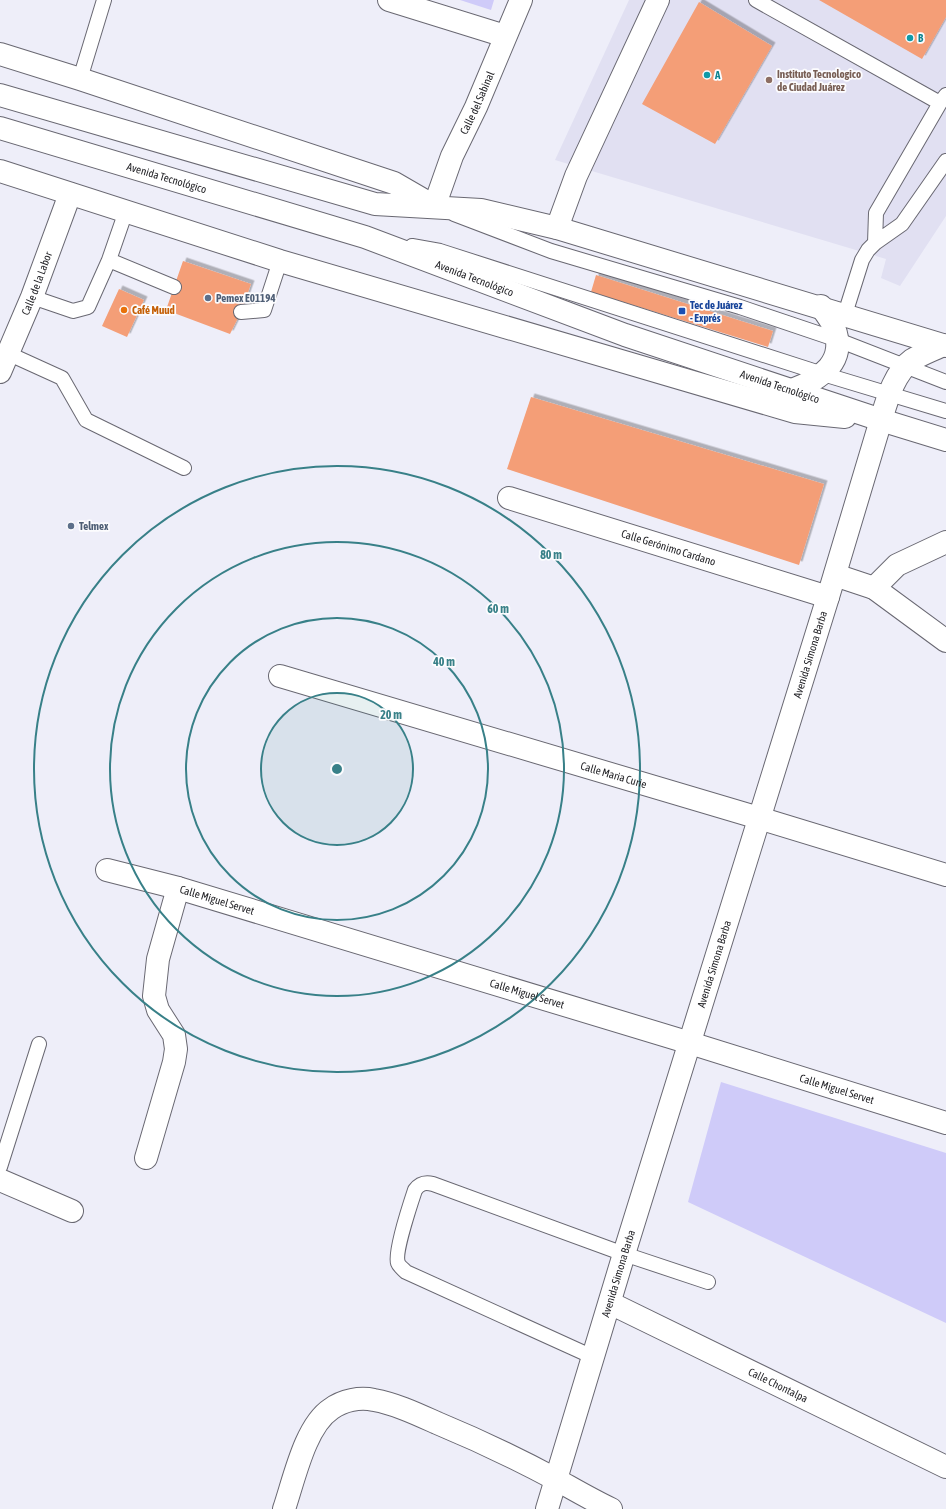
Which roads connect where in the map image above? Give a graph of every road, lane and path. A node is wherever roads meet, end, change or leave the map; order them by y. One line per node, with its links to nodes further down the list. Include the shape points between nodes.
1 (104, 0): 8 (lane)
2 (389, 0): 6 (main road)
3 (521, 0): 6 (main road, Calle del Sabinal)
4 (658, 0): 17 (main road, via 576,176)
5 (756, 0): 10 (lane)
6 (505, 36): 15 (main road, Calle del Sabinal, via 476,107 452,156)
7 (0, 54): 8 (main road)
8 (80, 79): 15 (main road, via 394,183)
9 (0, 95): 15 (main road, via 375,204)
10 (943, 99): 19 (lane, via 876,213)
11 (0, 128): 18 (main road, Avenida Tecnológico)
12 (946, 160): 19 (lane, via 902,224)
13 (0, 171): 14 (main road)
14 (70, 194): 16 (main road); 23 (main road, Calle de la Labor)
15 (434, 207): 17 (main road, via 481,210); 27 (lane, via 551,251 740,307)
16 (126, 211): 20 (lane); 21 (main road)
17 (557, 228): 24 (main road)
18 (365, 237): 31 (lane, via 440,252); 33 (main road, Avenida Tecnológico, via 624,335)
19 (875, 243): 26 (lane, via 862,260)
20 (109, 260): 22 (lane); 23 (lane, via 88,307 73,311)
21 (280, 261): 25 (lane, via 264,310); 36 (main road, via 795,412)
22 (174, 286)
23 (32, 297): 29 (main road, Calle de la Labor)
24 (821, 306): 26 (main road); 27 (main road, via 834,326)
25 (241, 312)
26 (845, 314): 28 (main road)
27 (838, 340): 30 (lane); 31 (main road, via 832,364)
28 (945, 345): 30 (main road)
29 (4, 362): 38 (lane, via 62,378 86,420)
30 (906, 366): 32 (lane); 34 (main road, Avenida Simona Barba)
31 (823, 374): 33 (main road, via 810,383); 34 (lane)
32 (946, 382)
33 (792, 390): 36 (main road, Avenida Tecnológico)
34 (889, 394): 35 (lane); 36 (main road, Avenida Simona Barba)
35 (946, 411)
36 (881, 420): 37 (main road, Avenida Tecnológico); 41 (main road, Avenida Simona Barba)
37 (946, 440)
38 (184, 468)
39 (508, 498): 43 (main road, Calle Gerónimo Cardano)
40 (946, 542): 42 (main road, via 897,566)
41 (835, 575): 42 (main road); 43 (main road, Avenida Simona Barba)
42 (874, 588): 44 (main road)
43 (828, 597): 46 (main road, Avenida Simona Barba)
44 (946, 641)
45 (280, 676): 46 (main road, Calle Maria Curie)
46 (759, 818): 48 (main road, Calle Maria Curie); 50 (main road, Avenida Simona Barba)
47 (107, 870): 49 (main road, Calle Miguel Servet)
48 (946, 875)
49 (178, 888): 50 (main road, Calle Miguel Servet); 53 (main road, via 158,959 154,996 158,1010 174,1035 176,1050)
50 (690, 1043): 52 (main road, Calle Miguel Servet); 57 (main road, Avenida Simona Barba)
51 (39, 1044): 54 (lane)
52 (946, 1123)
53 (146, 1158)
54 (0, 1167)
55 (0, 1180): 56 (main road)
56 (72, 1212)
57 (624, 1254): 58 (lane); 59 (main road, Avenida Simona Barba); 60 (lane, via 433,1184 418,1185 403,1229 397,1258 406,1272)
58 (708, 1282)
59 (610, 1304): 60 (main road, Avenida Simona Barba); 61 (main road, Calle Chontalpa)
60 (593, 1357): 62 (main road, Avenida Simona Barba)
61 (946, 1467)
62 (557, 1480): 63 (main road, via 473,1437 411,1412 374,1400 358,1398 330,1409 316,1425 307,1440); 64 (main road, Avenida Simona Barba); 65 (main road)
63 (284, 1509)
64 (547, 1509)
65 (611, 1509)

